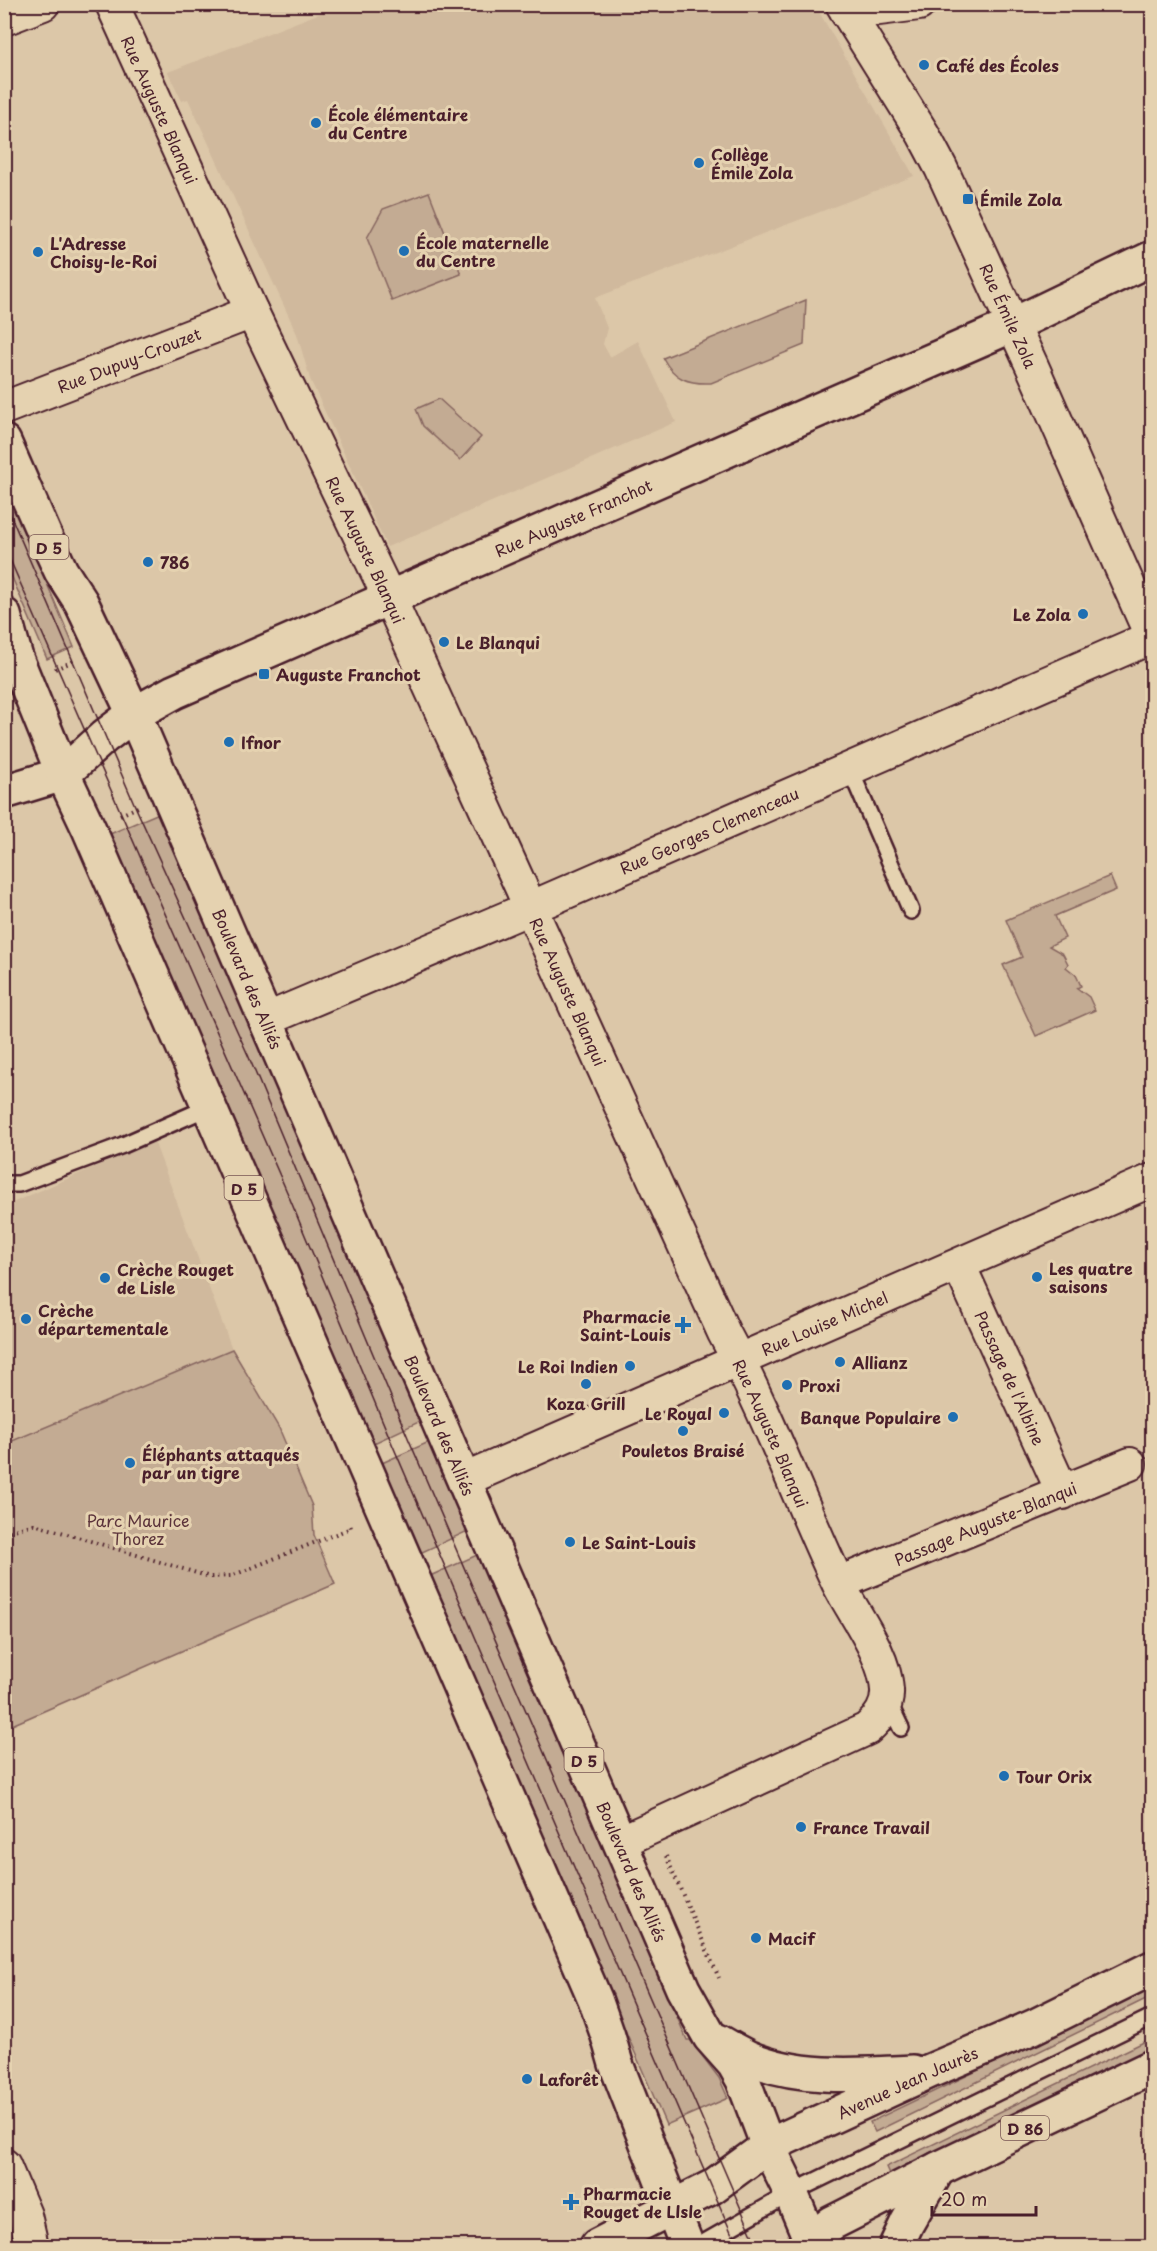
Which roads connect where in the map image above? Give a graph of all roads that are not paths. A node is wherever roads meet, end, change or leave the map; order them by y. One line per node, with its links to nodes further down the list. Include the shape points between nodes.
1 (43, 4): 5 (street)
2 (112, 4): 7 (street, Rue Auguste Blanqui)
3 (919, 4): 4 (street)
4 (845, 9): 8 (street, Rue Émile Zola, via 941,168)
5 (4, 19)
6 (1152, 258): 8 (main road, Rue Auguste Franchot)
7 (252, 312): 9 (street, Rue Dupuy-Crouzet); 11 (street, Rue Auguste Blanqui)
8 (1020, 339): 11 (main road, Rue Auguste Franchot); 13 (street, Rue Émile Zola)
9 (4, 408)
10 (4, 442): 14 (main road, Boulevard des Alliés / D 5, via 61,571 81,602)
11 (390, 597): 14 (main road, Rue Auguste Franchot, via 174,692); 18 (street, Rue Auguste Blanqui)
12 (4, 615): 16 (main road, D 5, via 13,649)
13 (1152, 637): 15 (street, Rue Georges Clemenceau)
14 (134, 714): 16 (main road, Rue Auguste Franchot); 20 (main road, Boulevard des Alliés / D 5)
15 (850, 769): 18 (street, Rue Georges Clemenceau); 19 (lane)
16 (63, 774): 17 (main road); 21 (main road, D 5)
17 (4, 792)
18 (530, 908): 20 (street, Rue Georges Clemenceau); 25 (street, Rue Auguste Blanqui)
19 (911, 910)
20 (265, 1020): 27 (main road, Boulevard des Alliés / D 5)
21 (209, 1107): 23 (lane, via 123,1145 19,1184); 42 (main road, D 5, via 595,1999)
22 (1152, 1180): 24 (street, Rue Louise Michel)
23 (4, 1184)
24 (959, 1264): 25 (street, Rue Louise Michel); 28 (street, Passage de l'Albine)
25 (739, 1360): 27 (street, Rue Louise Michel); 29 (street, Rue Auguste Blanqui)
26 (1130, 1464): 28 (street, Passage Auguste-Blanqui)
27 (464, 1480): 32 (main road, Boulevard des Alliés / D 5)
28 (1063, 1493): 29 (street, Passage Auguste-Blanqui)
29 (838, 1583): 30 (street, Rue Auguste Blanqui, via 875,1650 883,1671)
30 (886, 1699): 31 (lane); 32 (street, via 884,1710 867,1729)
31 (901, 1728)
32 (620, 1842): 35 (main road, Boulevard des Alliés / D 5, via 683,1989)
33 (1152, 1968): 37 (main road, Avenue Jean Jaurès, via 1033,2027)
34 (1152, 2017): 41 (lane, D 86)
35 (710, 2037): 37 (main road, via 748,2058 817,2073); 38 (main road, Boulevard des Alliés / D 5, via 743,2080)
36 (1152, 2067): 40 (main road, D 86)
37 (930, 2071): 38 (main road, Avenue Jean Jaurès)
38 (768, 2146): 41 (main road, Boulevard des Alliés / D 5); 42 (main road, Avenue Jean Jaurès, via 728,2177)
39 (4, 2165): 44 (street, via 25,2215)
40 (938, 2169): 43 (main road, D 86, via 832,2223); 48 (main road)
41 (791, 2193): 43 (main road, D 5); 47 (lane, D 86)
42 (671, 2209): 45 (main road, Avenue Jean Jaurès); 46 (main road, D 5)
43 (809, 2245)
44 (32, 2247)
45 (597, 2247)
46 (687, 2247)
47 (698, 2247)
48 (896, 2247)

